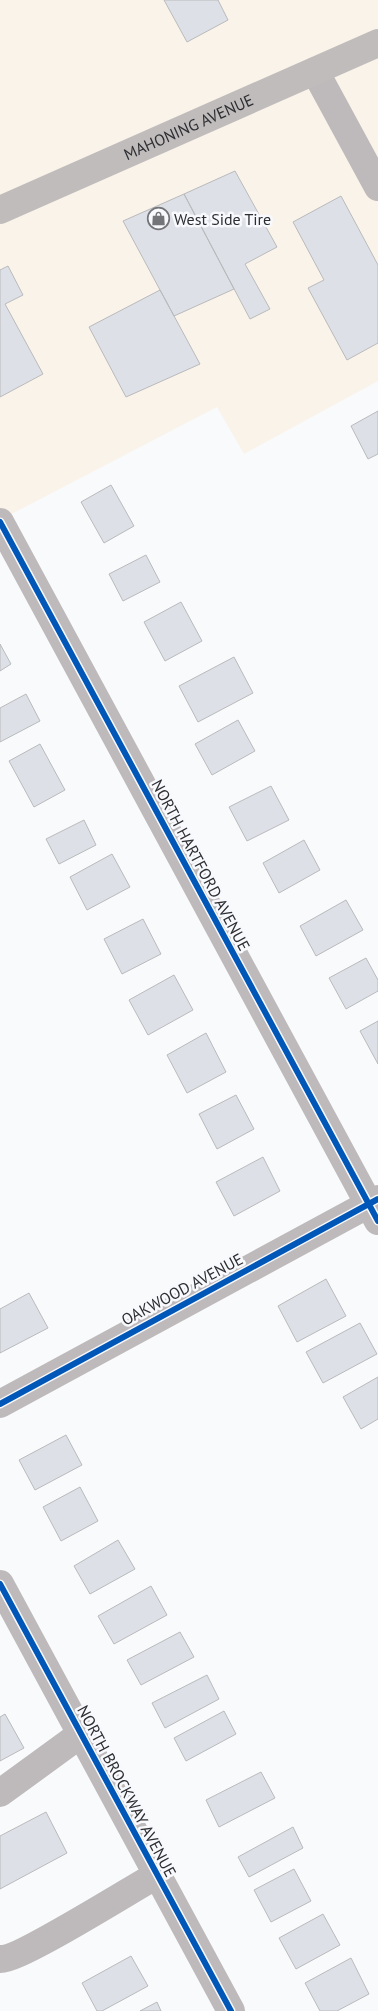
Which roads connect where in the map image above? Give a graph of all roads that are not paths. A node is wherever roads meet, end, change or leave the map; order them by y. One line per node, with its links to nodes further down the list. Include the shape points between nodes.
1 (378, 43): 2 (main road, MAHONING AVENUE)
2 (315, 71): 3 (street); 4 (main road, MAHONING AVENUE)
3 (378, 187)
4 (0, 210)
5 (0, 522): 6 (street, NORTH HARTFORD AVENUE)
6 (375, 1208): 7 (street, OAKWOOD AVENUE)
7 (0, 1404)
8 (0, 1584): 9 (street, NORTH BROCKWAY AVENUE)
9 (81, 1734): 10 (street); 11 (street, NORTH BROCKWAY AVENUE)
10 (0, 1793)
11 (157, 1875): 12 (street, via 40,1942 6,1959); 13 (street, NORTH BROCKWAY AVENUE)
12 (0, 1958)
13 (231, 2011)

